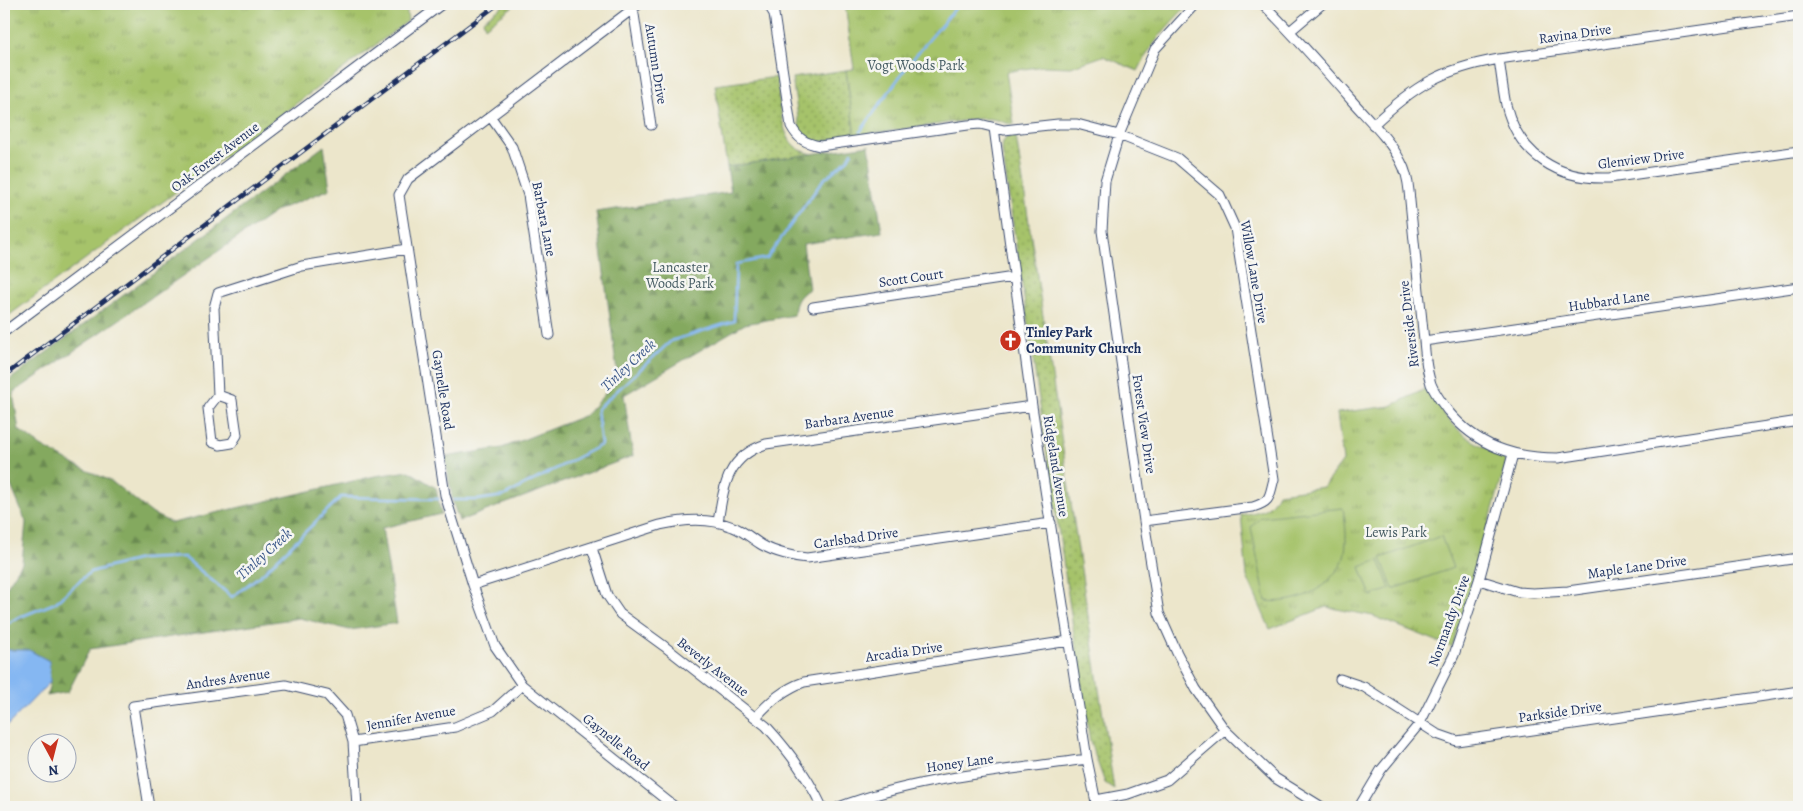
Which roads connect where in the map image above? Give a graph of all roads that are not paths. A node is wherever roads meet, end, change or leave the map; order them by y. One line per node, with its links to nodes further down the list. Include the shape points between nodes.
1 (442, 4): 20 (street, Oak Forest Avenue)
2 (768, 4): 13 (street, Willow Lane Drive, via 774,14 790,126 806,144 820,146 968,125)
3 (1196, 4): 14 (street, Forest View Drive, via 1155,49)
4 (1263, 4): 8 (street, Riverside Drive)
5 (1322, 4): 8 (street)
6 (636, 6): 10 (street, Gaynelle Road); 11 (street, Autumn Drive)
7 (1799, 16): 9 (street, Ravina Drive)
8 (1290, 31): 12 (street, Riverside Drive)
9 (1499, 59): 12 (street, Ravina Drive, via 1463,66 1431,80); 15 (street, Glenview Drive, via 1506,104 1520,137 1538,158 1570,174 1609,178)
10 (490, 116): 16 (street, Gaynelle Road, via 408,180 399,195); 21 (street, Barbara Lane, via 512,147 528,195)
11 (651, 125)
12 (1374, 125): 22 (street, Riverside Drive, via 1395,151 1408,181)
13 (994, 128): 14 (street, Willow Lane Drive, via 1018,130 1078,124); 17 (street, Ridgeland Avenue)
14 (1119, 135): 27 (street, Forest View Drive, via 1105,181 1102,231); 27 (street, Willow Lane Drive, via 1177,158 1220,195 1235,228 1274,478 1265,503)
15 (1799, 151)
16 (407, 249): 23 (street, via 302,266 218,293 214,308); 33 (street, Gaynelle Road, via 445,495)
17 (1014, 277): 19 (street, Scott Court); 24 (street, Ridgeland Avenue)
18 (1799, 287): 22 (street, Hubbard Lane)
19 (813, 306)
20 (4, 332)
21 (549, 335)
22 (1424, 341): 26 (street, Riverside Drive, via 1432,386 1443,404 1470,433)
23 (218, 395): 23 (street, via 208,408 212,442 220,445 232,443 238,435 232,400)
24 (1032, 406): 28 (street, Barbara Avenue, via 757,447 740,459 727,477); 29 (street, Ridgeland Avenue)
25 (1799, 421): 26 (street, Riverside Drive, via 1558,458)
26 (1513, 454): 32 (street, Normandy Drive)
27 (1144, 521): 40 (street, Forest View Drive, via 1159,613 1196,689)
28 (718, 522): 29 (street, Carlsbad Drive, via 745,533 764,546 800,558); 30 (street, Carlsbad Drive, via 672,522)
29 (1051, 522): 34 (street, Ridgeland Avenue)
30 (592, 548): 33 (street, Carlsbad Drive); 38 (street, Beverly Avenue, via 607,595 620,614)
31 (1799, 558): 32 (street, Maple Lane Drive, via 1568,591 1518,592)
32 (1479, 580): 39 (street, Normandy Drive, via 1454,655)
33 (473, 585): 36 (street, Gaynelle Road, via 496,646)
34 (1069, 641): 38 (street, Arcadia Drive, via 804,682 776,696); 42 (street, Ridgeland Avenue)
35 (1340, 679): 39 (street, Parkside Drive, via 1364,687)
36 (522, 685): 41 (street, Jennifer Avenue, via 493,711 455,728); 46 (street, Gaynelle Road)
37 (1799, 691): 39 (street, Parkside Drive, via 1458,741 1437,734)
38 (756, 717): 47 (street, Beverly Avenue, via 781,742 806,776)
39 (1420, 723): 50 (street, Normandy Drive, via 1381,770)
40 (1224, 730): 43 (street, via 1167,780); 49 (street, Forest View Drive, via 1275,778)
41 (353, 742): 44 (street, Andres Avenue, via 345,715 327,695 286,685 133,706); 45 (street)
42 (1087, 759): 43 (street, Ridgeland Avenue); 48 (street, Honey Lane, via 913,784)
43 (1097, 804)
44 (149, 807)
45 (357, 807)
46 (676, 807)
47 (822, 807)
48 (839, 807)
49 (1322, 807)
50 (1359, 807)

